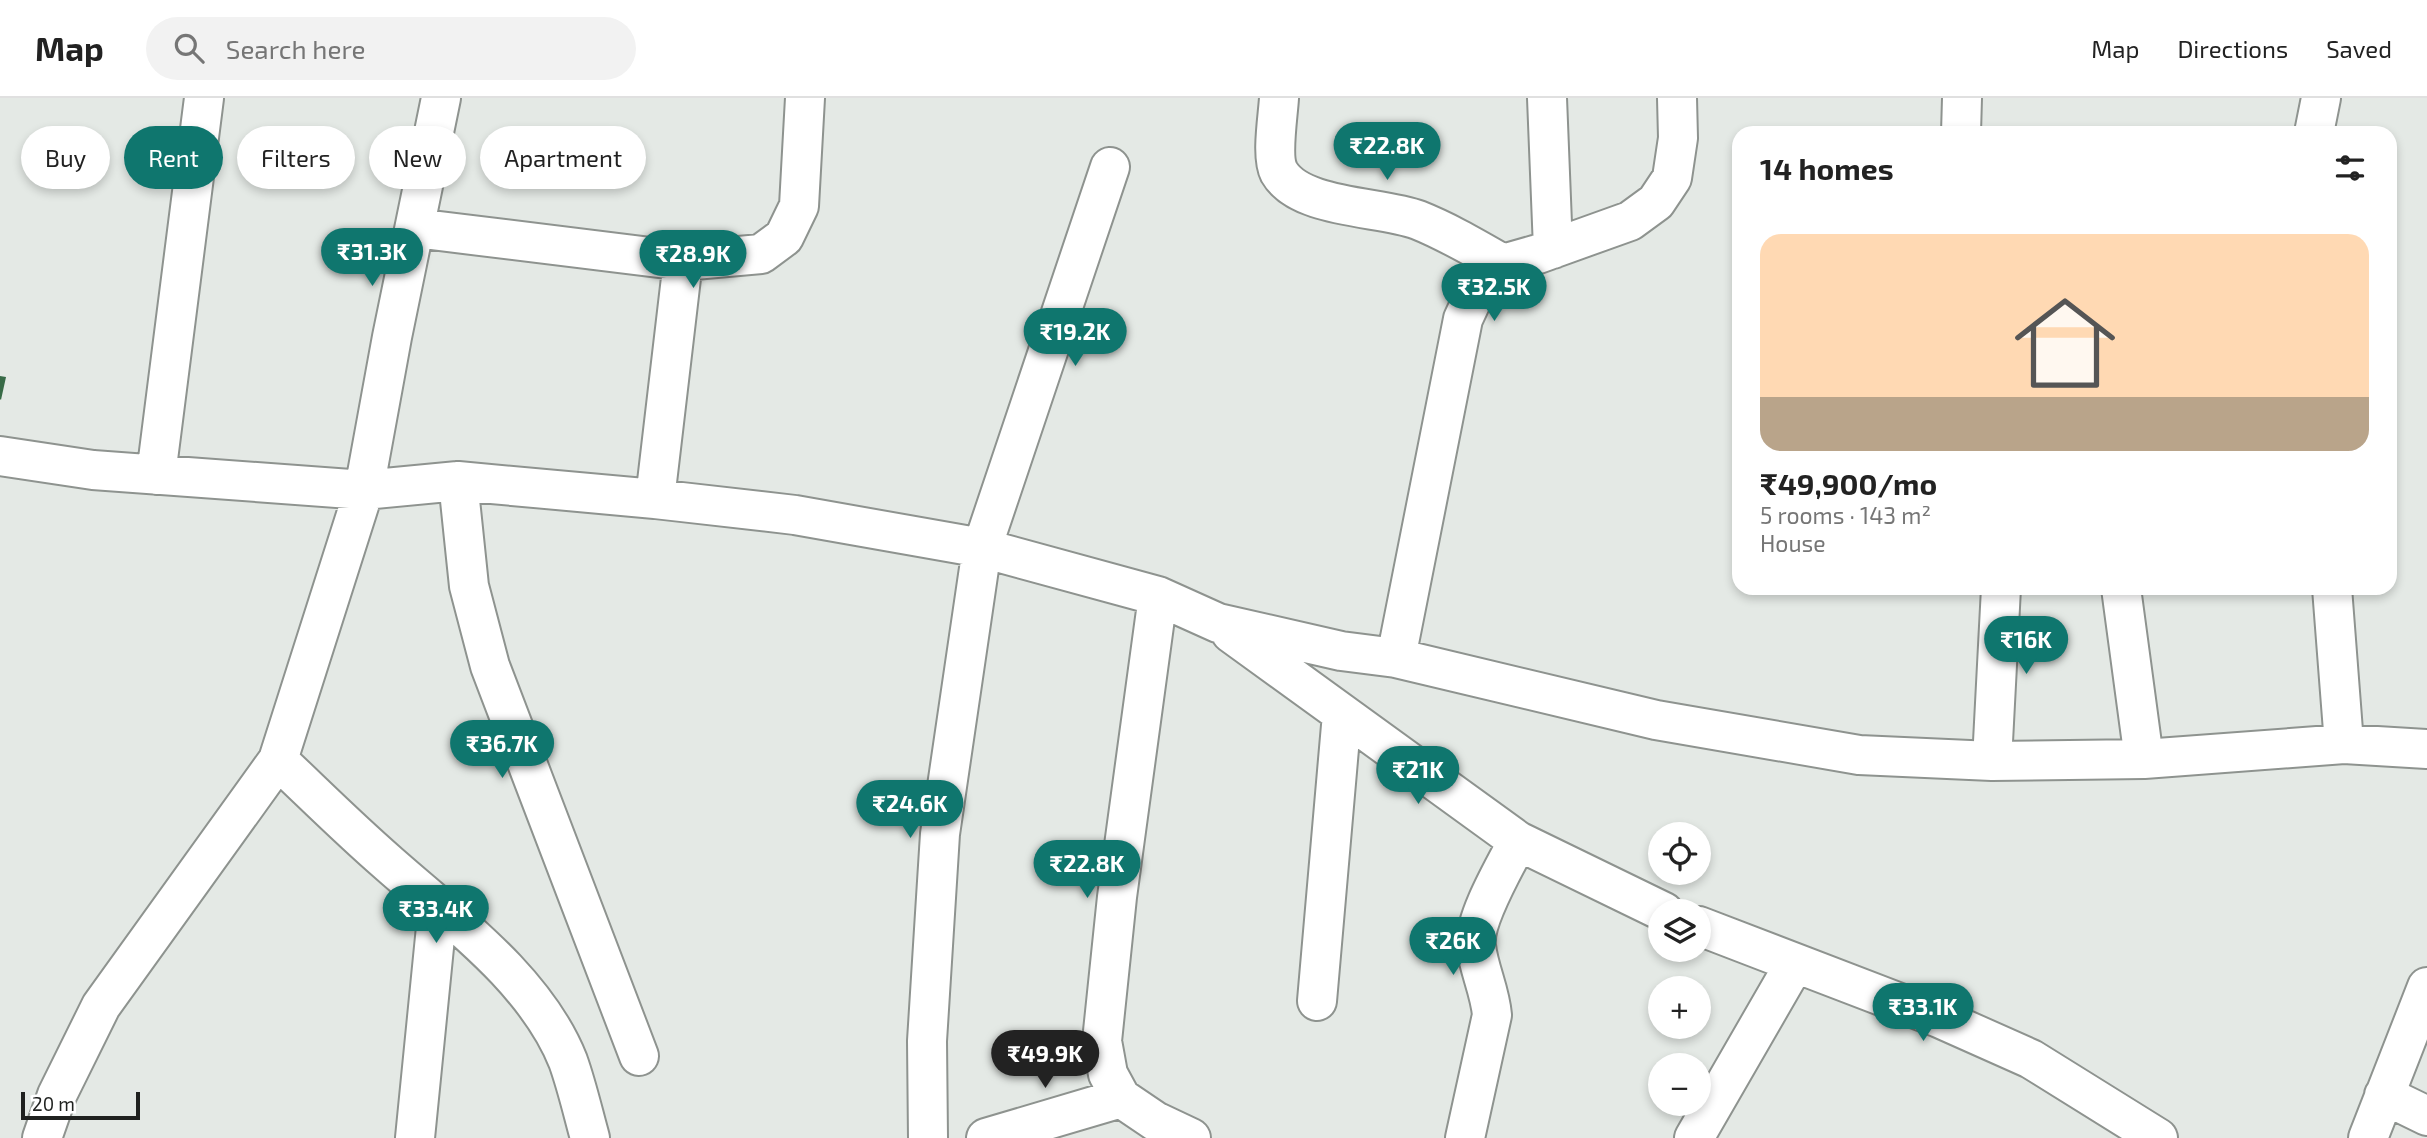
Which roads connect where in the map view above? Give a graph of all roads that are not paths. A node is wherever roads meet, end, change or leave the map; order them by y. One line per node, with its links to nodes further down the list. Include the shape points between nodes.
1 (204, 98): 17 (street)
2 (440, 98): 12 (street)
3 (805, 98): 14 (street, via 799,206 785,237 761,254)
4 (1279, 98): 15 (street, via 1278,170 1292,187 1319,198 1415,219)
5 (1547, 98): 13 (street)
6 (1676, 98): 13 (street, via 1678,138 1672,178 1656,202 1630,221)
7 (1962, 98): 9 (street)
8 (2320, 98): 10 (street)
9 (1961, 126)
10 (2315, 126)
11 (1110, 167): 21 (street)
12 (415, 228): 14 (street); 19 (street)
13 (1553, 249): 15 (street)
14 (683, 261): 20 (street)
15 (1503, 264): 27 (street, via 1476,291 1463,319)
16 (0, 456): 17 (street)
17 (156, 475): 19 (street)
18 (458, 481): 19 (street); 20 (street); 41 (street, via 469,586 490,666)
19 (364, 490): 32 (street)
20 (656, 499): 21 (street, via 795,515)
21 (982, 548): 25 (street); 48 (street, via 940,834 928,1041)
22 (2001, 595): 33 (street)
23 (2122, 595): 31 (street)
24 (2333, 595): 29 (street)
25 (1158, 597): 26 (street); 43 (street, via 1101,1041 1108,1074)
26 (1218, 623): 27 (street, via 1341,652); 28 (street)
27 (1396, 659): 33 (street, via 1656,720 1845,753)
28 (1342, 713): 34 (street); 40 (street)
29 (2344, 744): 30 (street); 31 (street)
30 (2427, 749)
31 (2144, 759): 33 (street)
32 (278, 760): 36 (street); 45 (street, via 101,1006 57,1095)
33 (1992, 761)
34 (1517, 841): 35 (street); 52 (street, via 1483,911 1475,943 1492,1015)
35 (1648, 904)
36 (438, 907): 46 (street); 47 (street, via 491,953 544,1019 567,1060)
37 (1711, 931): 38 (street)
38 (1795, 963): 53 (street); 54 (street, via 2031,1059)
39 (2427, 987): 42 (street)
40 (1317, 1001)
41 (639, 1056)
42 (2384, 1095): 44 (street); 55 (street)
43 (1121, 1098): 49 (street); 50 (street); 51 (street)
44 (2427, 1116)
45 (42, 1138)
46 (415, 1138)
47 (590, 1138)
48 (928, 1138)
49 (986, 1138)
50 (1078, 1138)
51 (1191, 1138)
52 (1465, 1138)
53 (1694, 1138)
54 (2158, 1138)
55 (2368, 1138)

